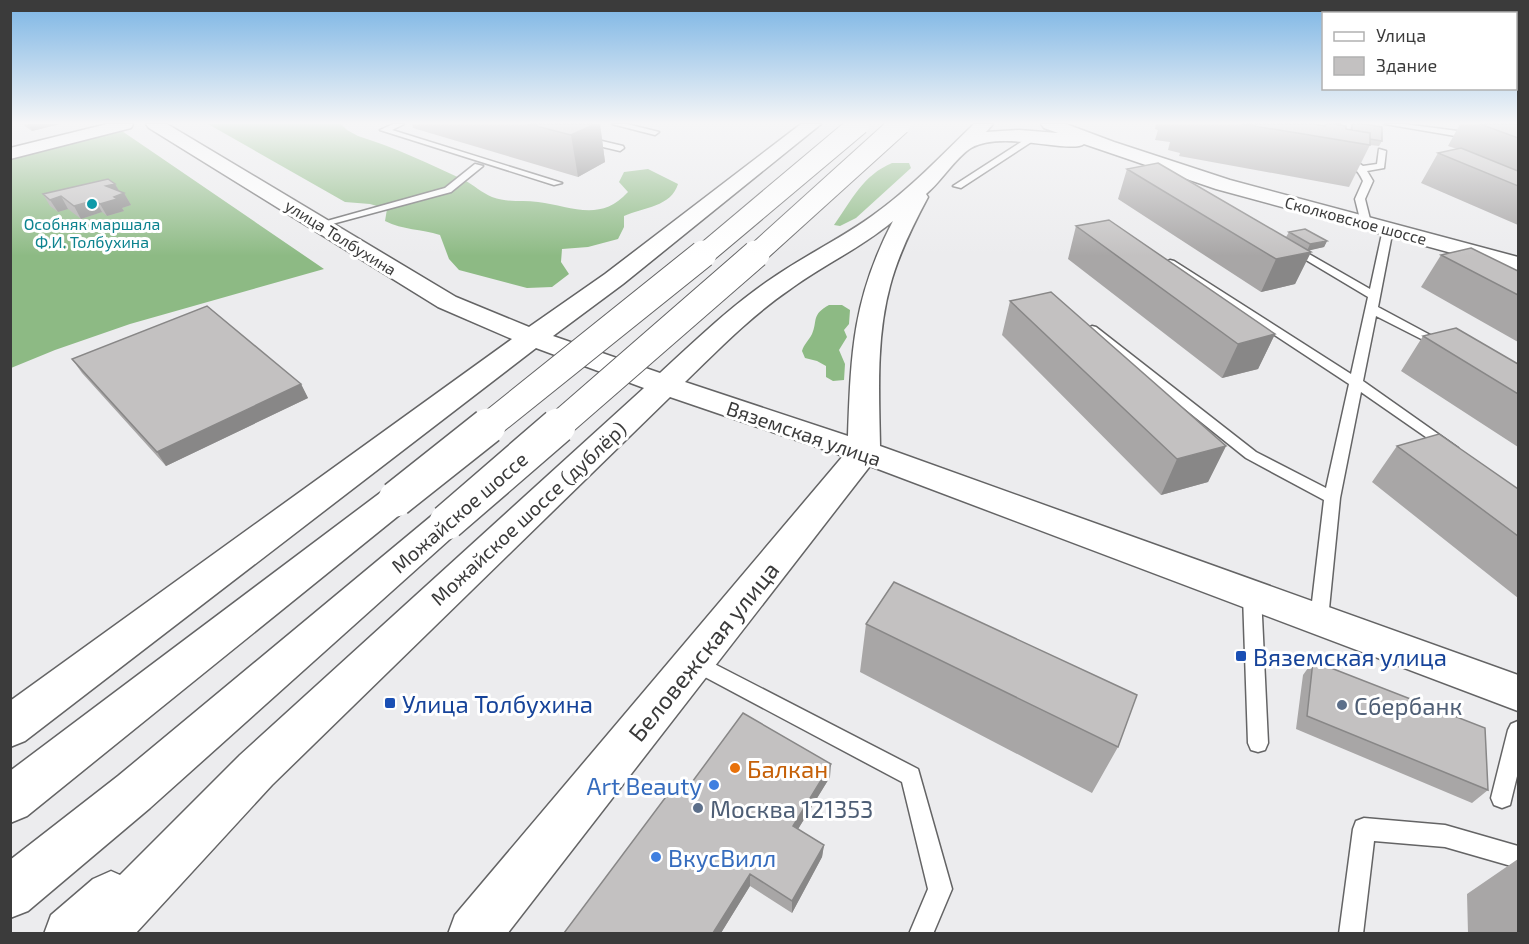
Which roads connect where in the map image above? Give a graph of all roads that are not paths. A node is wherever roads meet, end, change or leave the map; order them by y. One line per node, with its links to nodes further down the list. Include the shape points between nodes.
1 (228, 168): 16 (main road, улица Толбухина)
2 (475, 168): 16 (lane, via 448,190)
3 (508, 168): 12 (lane)
4 (756, 168): 23 (main road)
5 (807, 168): 39 (main road, bridge, via 396,499)
6 (851, 168): 41 (main road, Можайское шоссе, bridge, via 134,792)
7 (941, 168): 13 (main road, Можайское шоссе (дублёр))
8 (986, 168): 14 (lane)
9 (1171, 168): 15 (main road, Сколковское шоссе)
10 (1367, 168): 11 (lane)
11 (1360, 169): 15 (lane, via 1368,181 1360,199)
12 (557, 183)
13 (924, 185): 26 (main road, Можайское шоссе (дублёр), via 854,238 780,284); 27 (main road, via 896,238 877,286 868,336)
14 (958, 186)
15 (1366, 223): 17 (main road, Сколковское шоссе)
16 (321, 224): 23 (main road, улица Толбухина, via 447,302)
17 (1388, 229): 20 (main road, Сколковское шоссе); 21 (lane)
18 (1285, 245): 21 (lane)
19 (1157, 255): 25 (lane)
20 (1518, 264)
21 (1373, 302): 24 (lane); 25 (lane)
22 (1084, 324): 29 (lane, via 1251,455)
23 (533, 338): 26 (main road, улица Толбухина); 34 (main road)
24 (1451, 349)
25 (1357, 383): 28 (lane); 29 (lane)
26 (664, 385): 27 (main road, Вяземская улица); 37 (main road, Можайское шоссе (дублёр))
27 (864, 452): 30 (main road, Вяземская улица); 32 (main road, Беловежская улица)
28 (1461, 455)
29 (1332, 498): 31 (lane)
30 (1252, 595): 31 (main road, Вяземская улица); 36 (lane)
31 (1319, 619): 33 (main road, Вяземская улица)
32 (695, 662): 44 (main road, Беловежская улица); 45 (lane, via 911,776 940,889)
33 (1518, 693)
34 (10, 727)
35 (1518, 730): 38 (lane)
36 (1258, 744)
37 (256, 770): 42 (main road); 43 (main road, Можайское шоссе (дублёр))
38 (1502, 798)
39 (10, 800)
40 (1518, 857): 46 (lane, via 1445,836 1364,829)
41 (10, 893)
42 (70, 933)
43 (99, 933)
44 (474, 933)
45 (921, 933)
46 (1351, 933)

